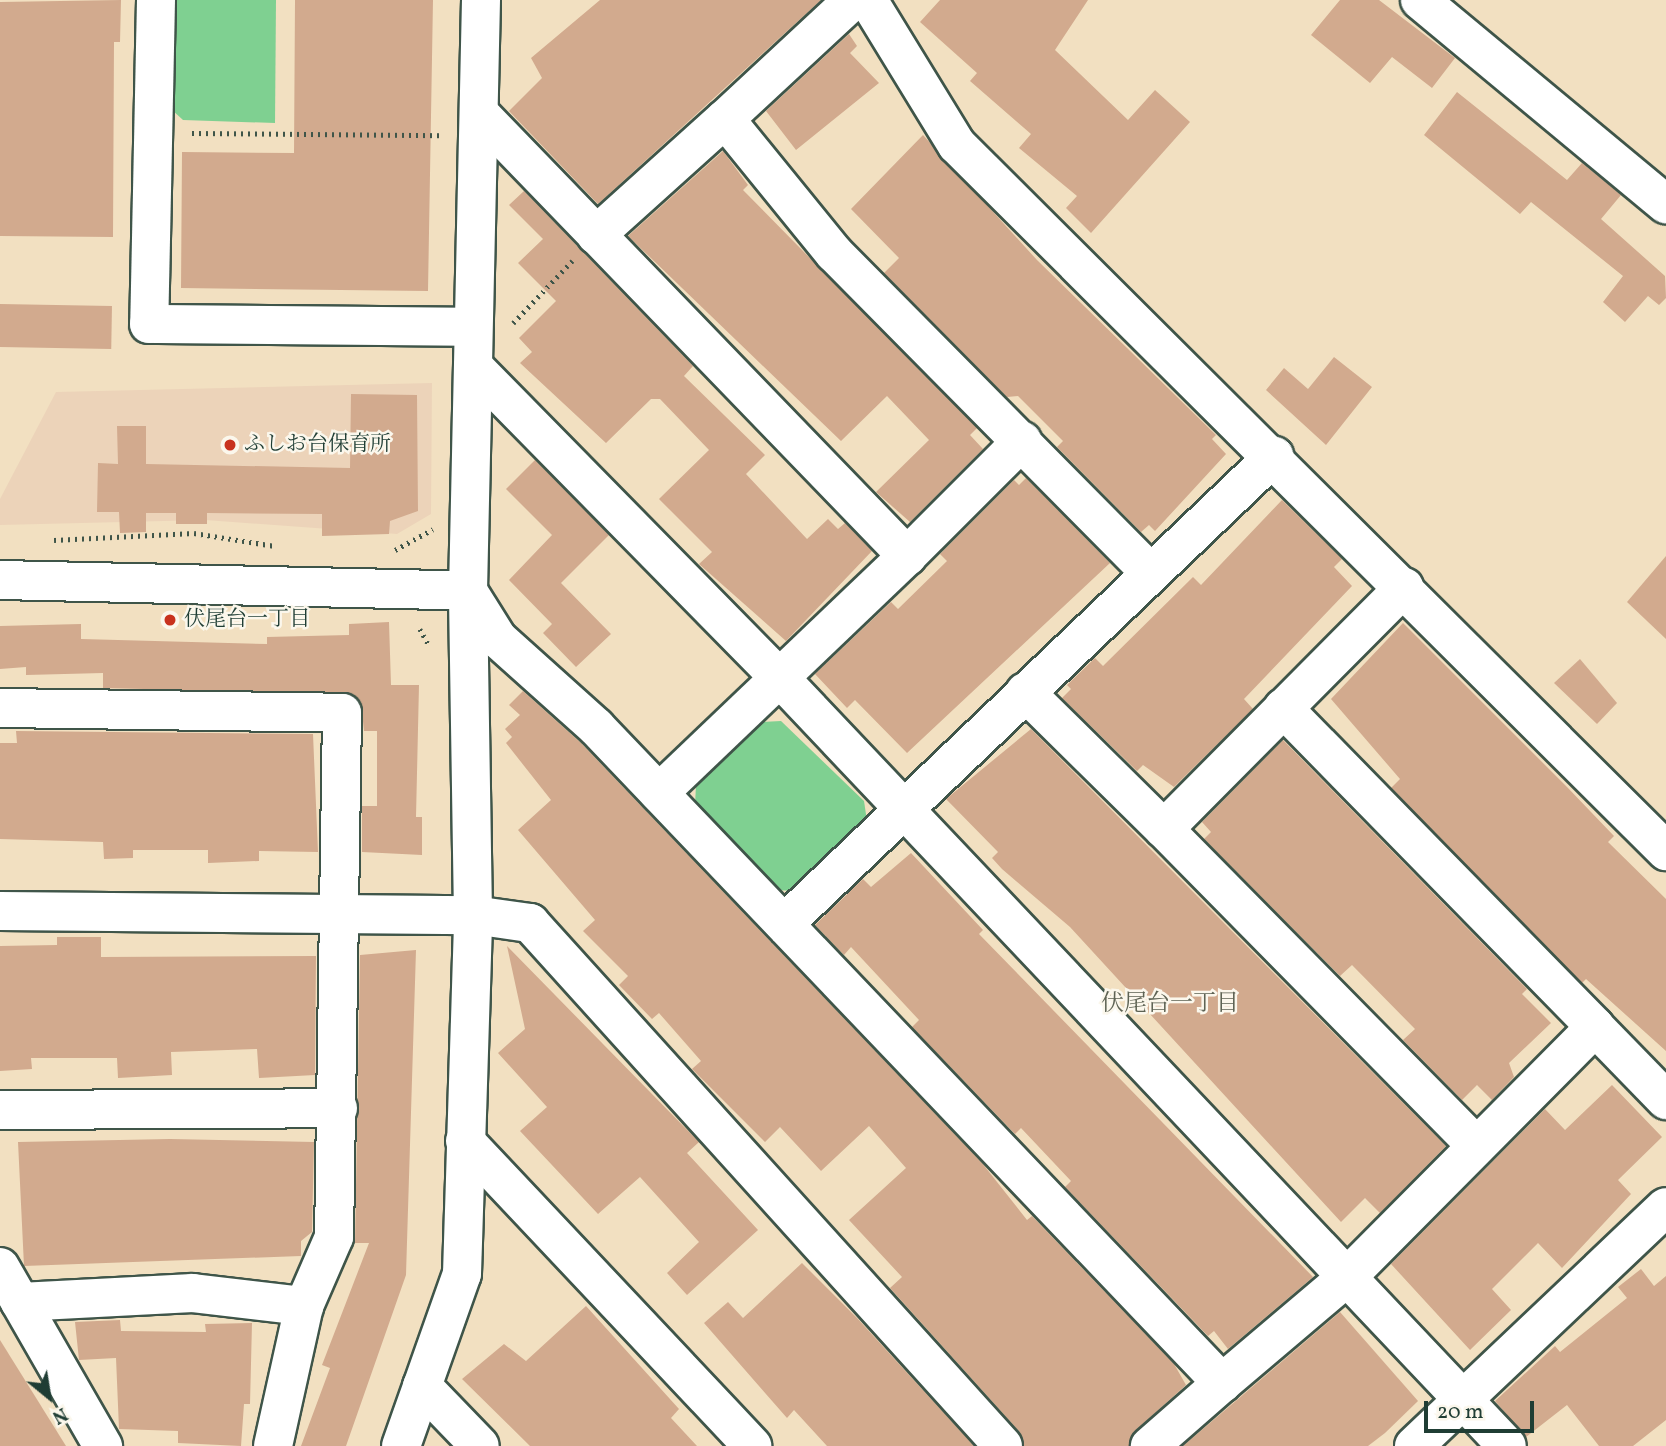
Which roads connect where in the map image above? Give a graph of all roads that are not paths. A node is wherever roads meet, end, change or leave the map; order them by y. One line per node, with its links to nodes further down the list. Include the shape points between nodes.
1 (156, 0): 10 (street, via 157,133 149,324)
2 (481, 0): 6 (street)
3 (853, 0): 7 (street)
4 (868, 0): 13 (street, via 957,145)
5 (1420, 0): 8 (street)
6 (480, 114): 9 (street); 10 (street)
7 (725, 119): 9 (street); 12 (street, via 834,253)
8 (1666, 204)
9 (596, 235): 14 (street)
10 (487, 330): 11 (street)
11 (473, 366): 18 (street); 19 (street)
12 (1022, 441): 14 (street); 15 (street)
13 (1275, 456): 15 (street); 17 (street)
14 (907, 556): 19 (street)
15 (1150, 572): 20 (street)
16 (0, 580): 18 (street)
17 (1404, 587): 22 (street); 26 (street)
18 (468, 591): 23 (street, via 498,639); 29 (street)
19 (778, 676): 23 (street); 24 (street)
20 (1026, 692): 24 (street); 25 (street)
21 (0, 708): 28 (street, via 342,713)
22 (1283, 708): 25 (street); 31 (street)
23 (659, 793): 30 (street)
24 (901, 812): 30 (street); 39 (street)
25 (1164, 829): 36 (street)
26 (1666, 851)
27 (0, 911): 28 (street)
28 (340, 914): 29 (street); 33 (street)
29 (472, 915): 35 (street); 50 (street, via 530,923)
30 (784, 924): 42 (street)
31 (1595, 1027): 32 (street); 36 (street)
32 (1666, 1100)
33 (338, 1108): 34 (street); 41 (street, via 334,1237)
34 (0, 1110)
35 (465, 1141): 43 (street, via 462,1275); 49 (street)
36 (1477, 1146): 39 (street)
37 (1666, 1207): 44 (street)
38 (0, 1267): 40 (street)
39 (1348, 1276): 42 (street); 44 (street)
40 (20, 1302): 41 (street, via 193,1293); 45 (street)
41 (304, 1306): 46 (street)
42 (1222, 1383): 51 (street)
43 (422, 1386): 47 (street); 48 (street)
44 (1463, 1396): 52 (street); 53 (street)
45 (103, 1446)
46 (273, 1446)
47 (401, 1446)
48 (480, 1446)
49 (752, 1446)
50 (1003, 1446)
51 (1150, 1446)
52 (1413, 1446)
53 (1507, 1446)

